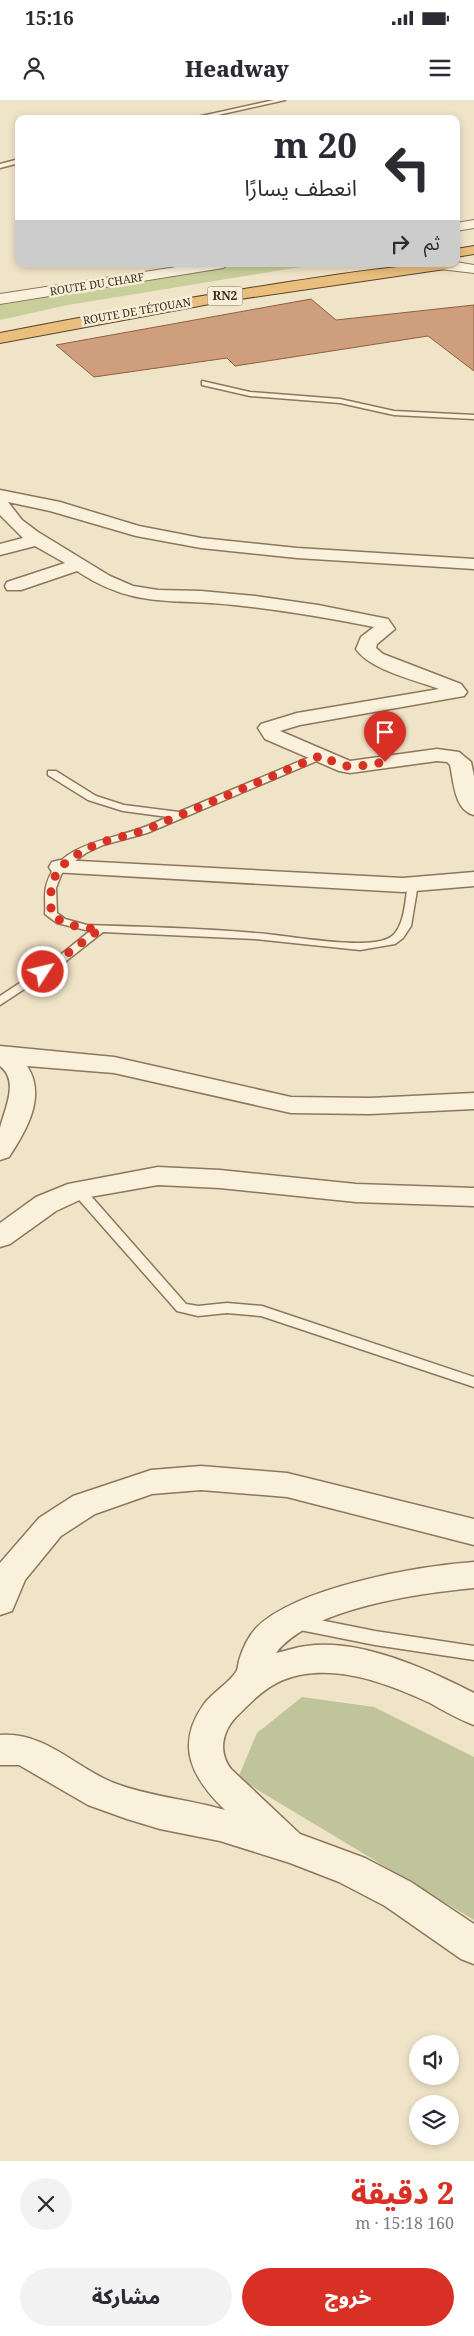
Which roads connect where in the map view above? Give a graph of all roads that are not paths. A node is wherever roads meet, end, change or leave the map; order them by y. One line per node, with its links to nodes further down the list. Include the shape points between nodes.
1 (282, 100): 2 (lane)
2 (210, 115)
3 (15, 162): 4 (lane)
4 (0, 166)
5 (473, 225): 6 (street)
6 (460, 227)
7 (474, 250): 8 (highway)
8 (460, 252)
9 (474, 261): 10 (highway)
10 (460, 263)
11 (204, 267): 16 (street, ROUTE DU CHARF)
12 (359, 267): 17 (highway, ROUTE DE TÉTOUAN / RN2, via 226,287)
13 (429, 267): 18 (highway, ROUTE DE TÉTOUAN / RN2, via 209,298)
14 (460, 267): 15 (street)
15 (474, 269)
16 (0, 299)
17 (0, 330)
18 (0, 338)
19 (205, 383): 20 (lane, via 250,394 340,401 394,413)
20 (474, 417)
21 (0, 495): 26 (street, via 54,506 136,531 201,543 297,553)
22 (0, 503): 23 (street, via 22,531)
23 (36, 540): 24 (street); 25 (street)
24 (0, 550)
25 (79, 564): 27 (street); 28 (street, via 112,584 144,594 210,596 290,606 381,623 385,629 368,641 366,649 376,658 458,692 297,719 268,728 272,735)
26 (474, 564)
27 (14, 586)
28 (322, 755): 30 (street, via 339,766 350,767 437,755 452,756 460,762 470,804); 31 (lane)
29 (52, 774): 31 (lane, via 92,798 123,808)
30 (474, 808)
31 (178, 816): 32 (lane, via 143,831 99,843)
32 (60, 867): 34 (street); 35 (lane, via 51,888 51,914 72,926)
33 (474, 879): 34 (street)
34 (413, 884): 35 (lane, via 405,926 398,936 391,942 360,947 255,936)
35 (100, 929): 36 (lane)
36 (0, 1001)
37 (1, 1055): 38 (street, via 114,1065 291,1104 370,1106); 39 (street, via 12,1060 18,1071 22,1082 22,1101 17,1122)
38 (474, 1101)
39 (0, 1151)
40 (78, 1190): 41 (street, via 158,1176 356,1193); 42 (street, via 46,1204); 43 (lane, via 182,1308 198,1312 226,1308 262,1310)
41 (474, 1197)
42 (0, 1236)
43 (474, 1382)
44 (474, 1532): 46 (street, via 287,1485 201,1478 151,1482 84,1505 50,1527 11,1573)
45 (474, 1575): 47 (street, via 359,1595 316,1609)
46 (0, 1601)
47 (290, 1622): 48 (lane); 49 (street, via 270,1636 256,1655)
48 (474, 1653)
49 (252, 1678): 50 (street, via 290,1663 315,1658 361,1662 391,1670 439,1690); 52 (street, via 229,1698 212,1722 205,1742 206,1752 212,1770 224,1784)
50 (474, 1710)
51 (0, 1750): 52 (street, via 28,1752 101,1794 127,1803 220,1825)
52 (292, 1847): 53 (street, via 352,1870 398,1894)
53 (474, 1946)

